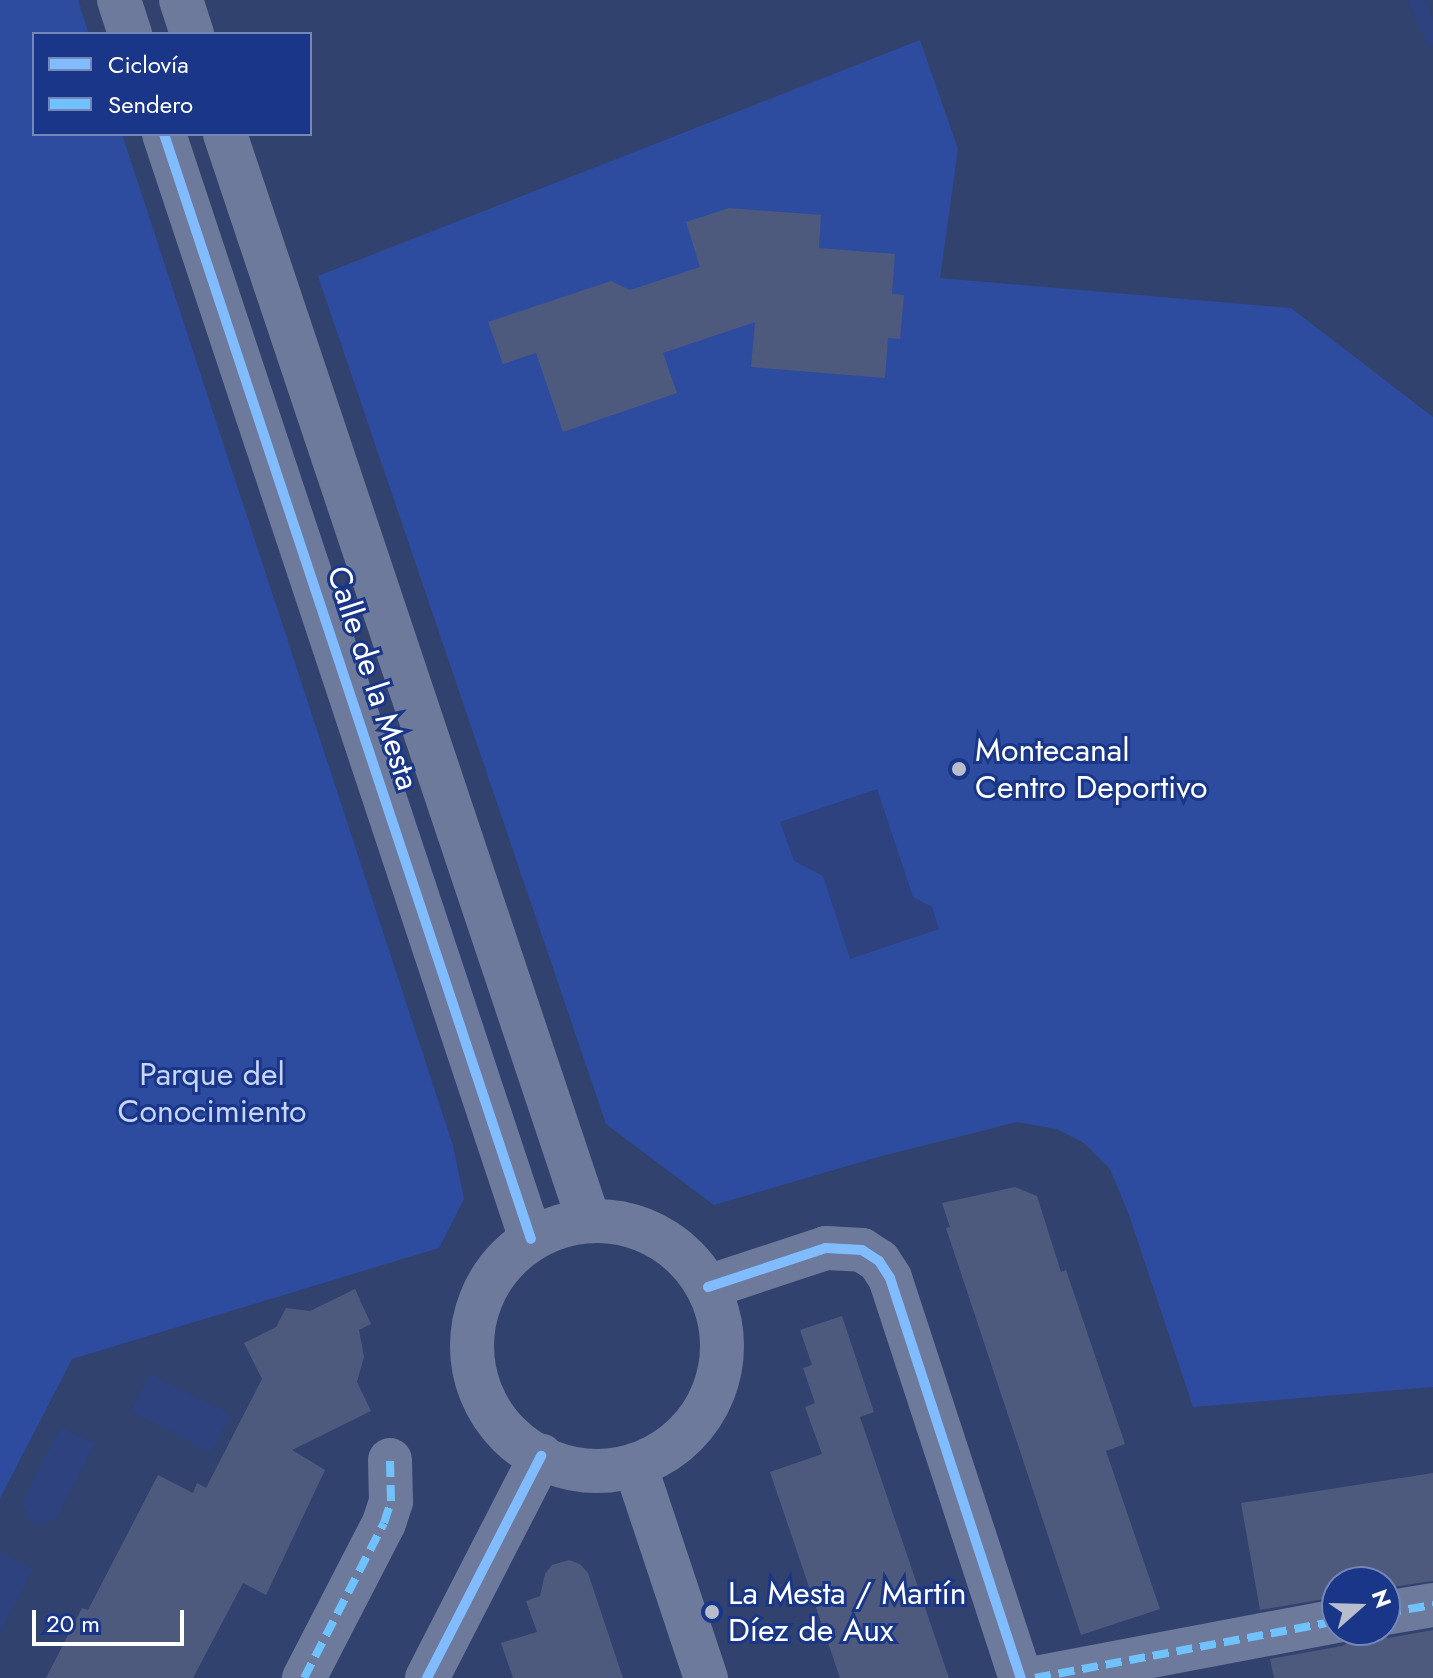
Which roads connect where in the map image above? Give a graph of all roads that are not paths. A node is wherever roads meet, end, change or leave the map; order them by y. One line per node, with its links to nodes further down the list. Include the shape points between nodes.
1 (119, 0): 3 (street)
2 (181, 0): 4 (street)
3 (129, 32)
4 (191, 32)
5 (165, 136): 8 (street, Calle de la Mesta)
6 (226, 136): 7 (street, Calle de la Mesta)
7 (589, 1221): 8 (street); 9 (street, via 653,1235 686,1258)
8 (531, 1239): 10 (street, via 493,1275 478,1305 472,1360 488,1410 504,1431)
9 (708, 1287): 12 (street, via 722,1337 713,1393 674,1444); 19 (street, via 826,1248 862,1250 879,1261 890,1278)
10 (541, 1456): 12 (street, via 587,1471); 17 (street)
11 (390, 1460): 16 (street, via 391,1501 384,1523)
12 (635, 1465): 18 (street)
13 (1433, 1605): 14 (street)
14 (1401, 1610)
15 (1321, 1624): 20 (street)
16 (304, 1678)
17 (427, 1678)
18 (706, 1678)
19 (1021, 1678)
20 (1035, 1678)

